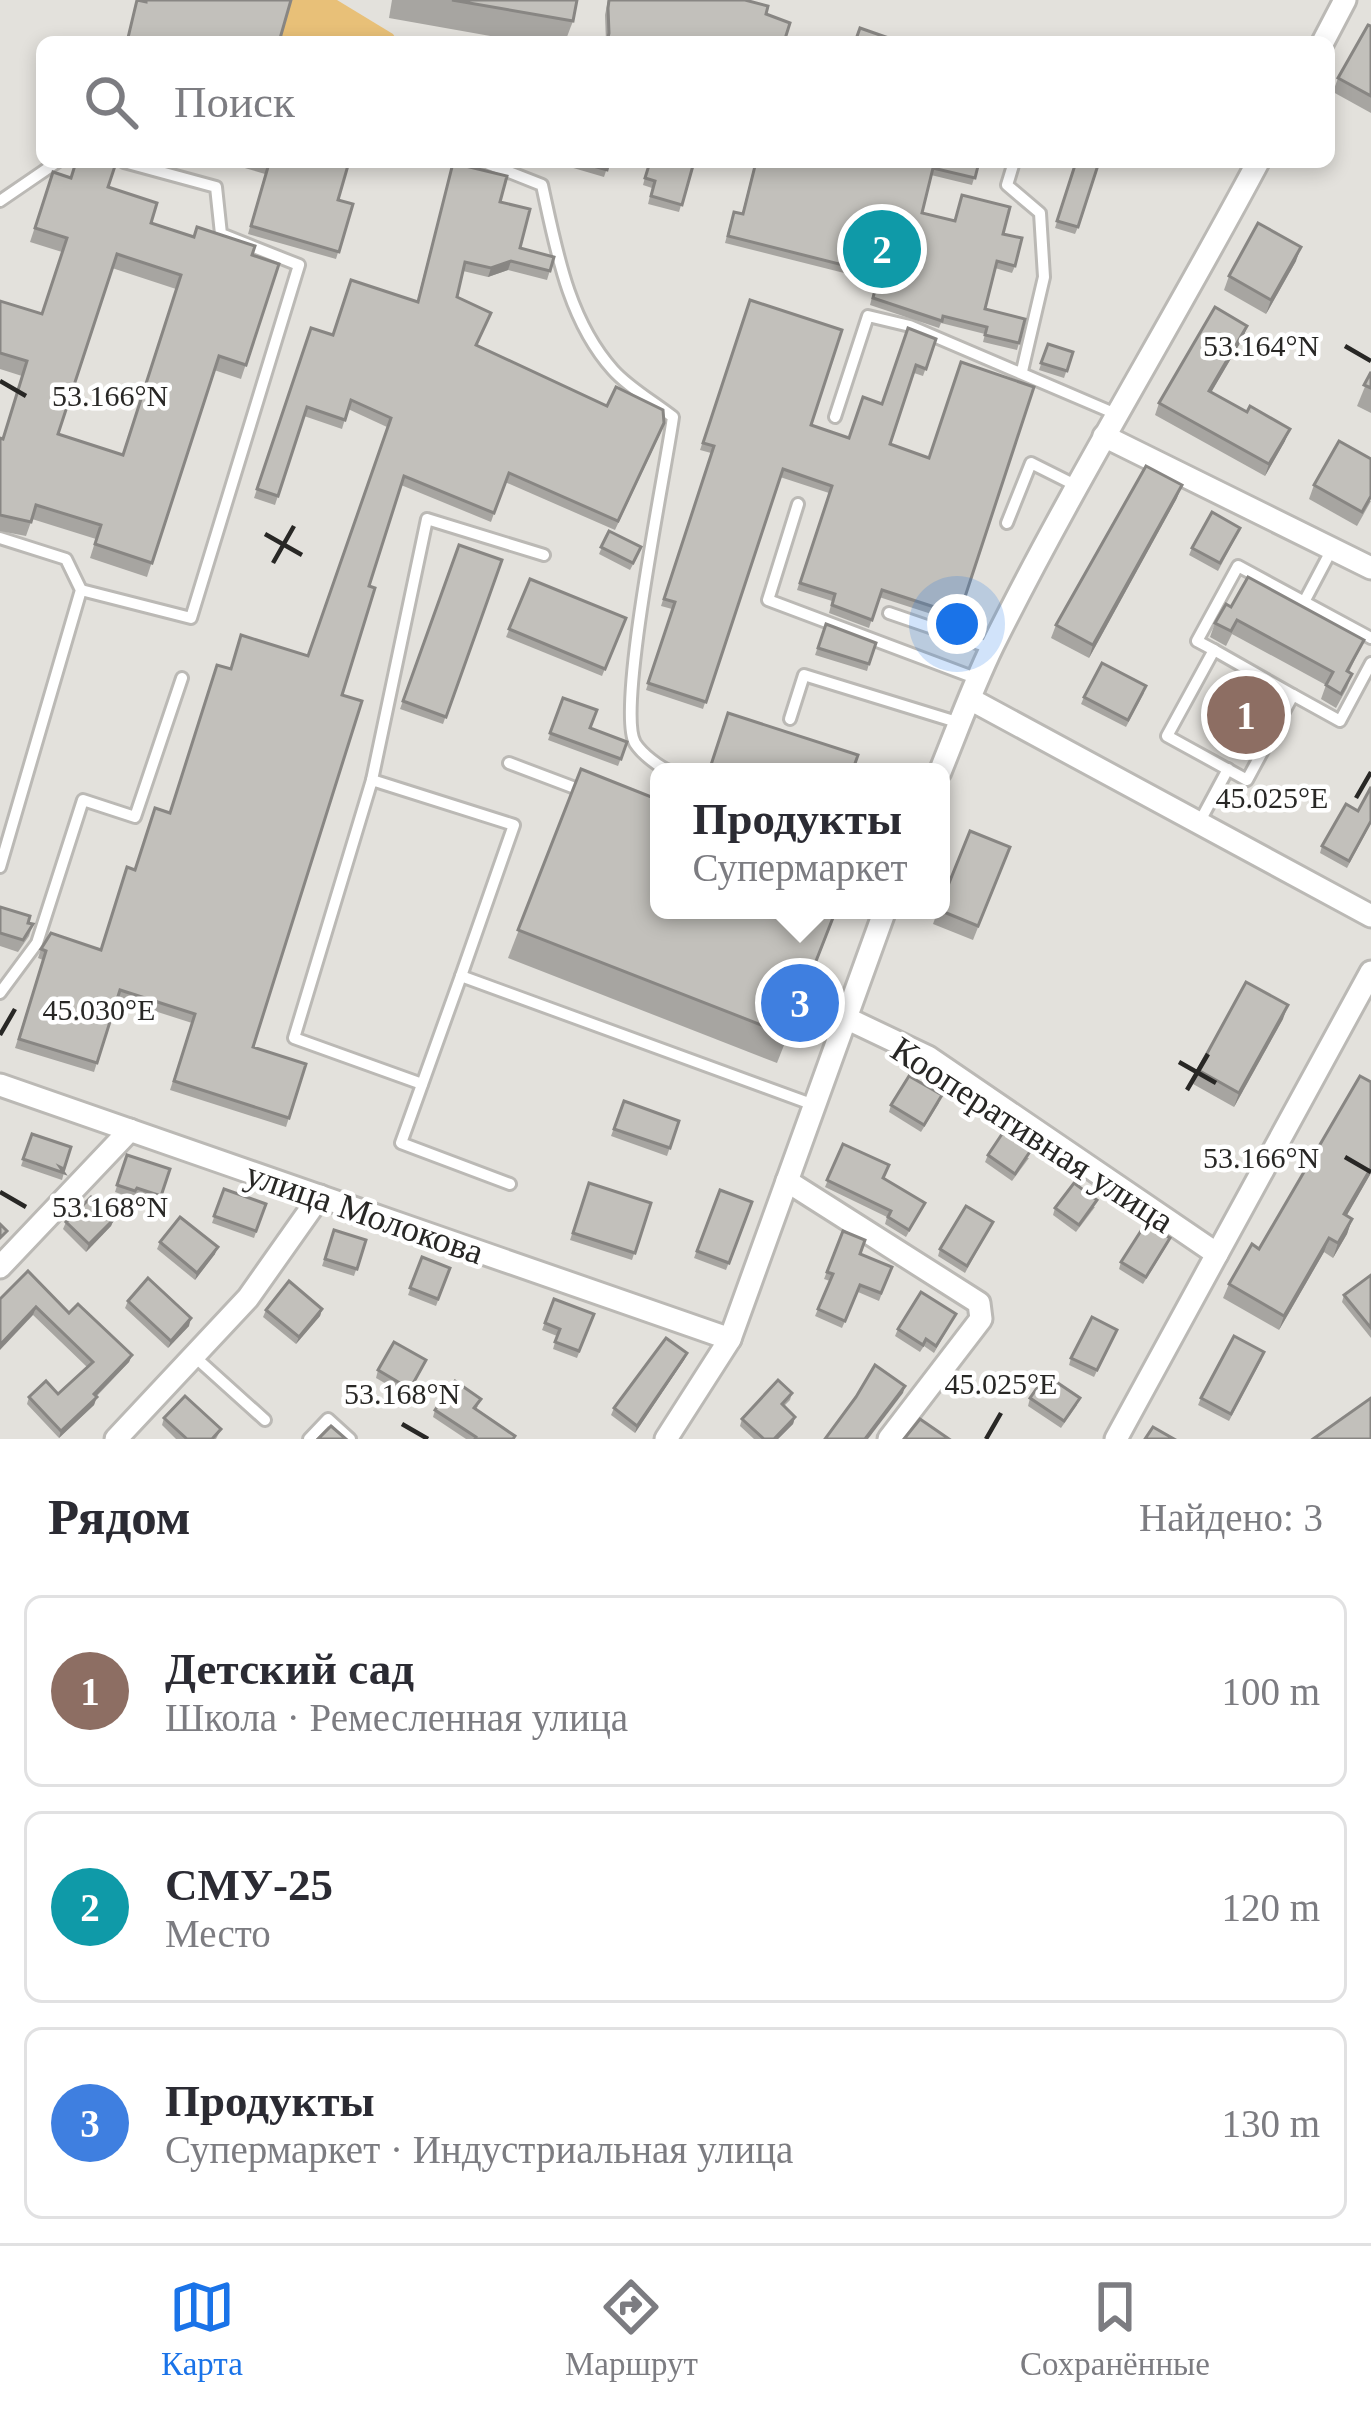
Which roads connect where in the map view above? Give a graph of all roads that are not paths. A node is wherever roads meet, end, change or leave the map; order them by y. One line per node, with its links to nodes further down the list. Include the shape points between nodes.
1 (1345, 0): 2 (street)
2 (1326, 36)
3 (48, 168): 8 (lane)
4 (146, 168): 20 (lane, via 216,187 221,234 299,265 190,618)
5 (499, 168): 33 (lane, via 542,185 579,319 614,371 674,417 629,718 634,742)
6 (1012, 168): 9 (lane, via 1007,185 1040,213 1044,277)
7 (1255, 168): 10 (street)
8 (0, 201)
9 (1022, 371): 10 (lane); 11 (lane, via 868,316)
10 (1116, 414): 12 (street)
11 (836, 417)
12 (1104, 436): 13 (street); 17 (street)
13 (1077, 487): 15 (lane, via 1030,463); 24 (street)
14 (798, 504): 28 (lane, via 768,600)
15 (1007, 524)
16 (0, 538): 20 (lane, via 66,559)
17 (1332, 549): 19 (street); 21 (lane)
18 (544, 556): 36 (lane, via 428,519)
19 (1371, 568)
20 (81, 590): 39 (lane)
21 (1304, 602): 23 (lane); 25 (lane, via 1238,566 1197,641)
22 (889, 613): 24 (lane)
23 (1371, 638)
24 (992, 648): 28 (street)
25 (1214, 650): 29 (lane); 35 (lane, via 1167,736)
26 (1371, 663): 29 (lane, via 1340,721)
27 (182, 678): 44 (lane, via 136,818 83,800 37,943)
28 (974, 689): 31 (street); 38 (street)
29 (1293, 695): 35 (lane, via 1247,780)
30 (790, 718): 31 (lane, via 804,675)
31 (960, 723): 34 (street)
32 (509, 763): 37 (lane)
33 (657, 763)
34 (944, 763)
35 (1228, 770): 38 (lane)
36 (372, 780): 43 (lane, via 514,825); 46 (lane, via 294,1038)
37 (595, 795)
38 (1199, 823): 40 (street)
39 (0, 867)
40 (1371, 916)
41 (882, 919): 45 (street)
42 (1371, 972): 53 (street)
43 (461, 976): 46 (lane); 48 (lane)
44 (0, 993)
45 (846, 1018): 48 (street); 53 (street, Кооперативная улица, via 928,1057)
46 (422, 1084): 51 (lane, via 401,1143)
47 (0, 1085): 49 (street, улица Молокова)
48 (814, 1106): 50 (street)
49 (130, 1130): 52 (street, улица Молокова); 54 (street)
50 (787, 1181): 55 (street); 62 (street, via 979,1303 981,1319)
51 (510, 1184)
52 (320, 1196): 55 (street, улица Молокова); 56 (street)
53 (1216, 1254): 63 (street)
54 (0, 1267)
55 (730, 1339): 58 (street)
56 (195, 1357): 57 (lane); 59 (street)
57 (265, 1420)
58 (679, 1434)
59 (116, 1439)
60 (309, 1439): 61 (lane, via 328,1418)
61 (350, 1439)
62 (889, 1439)
63 (1116, 1439)

